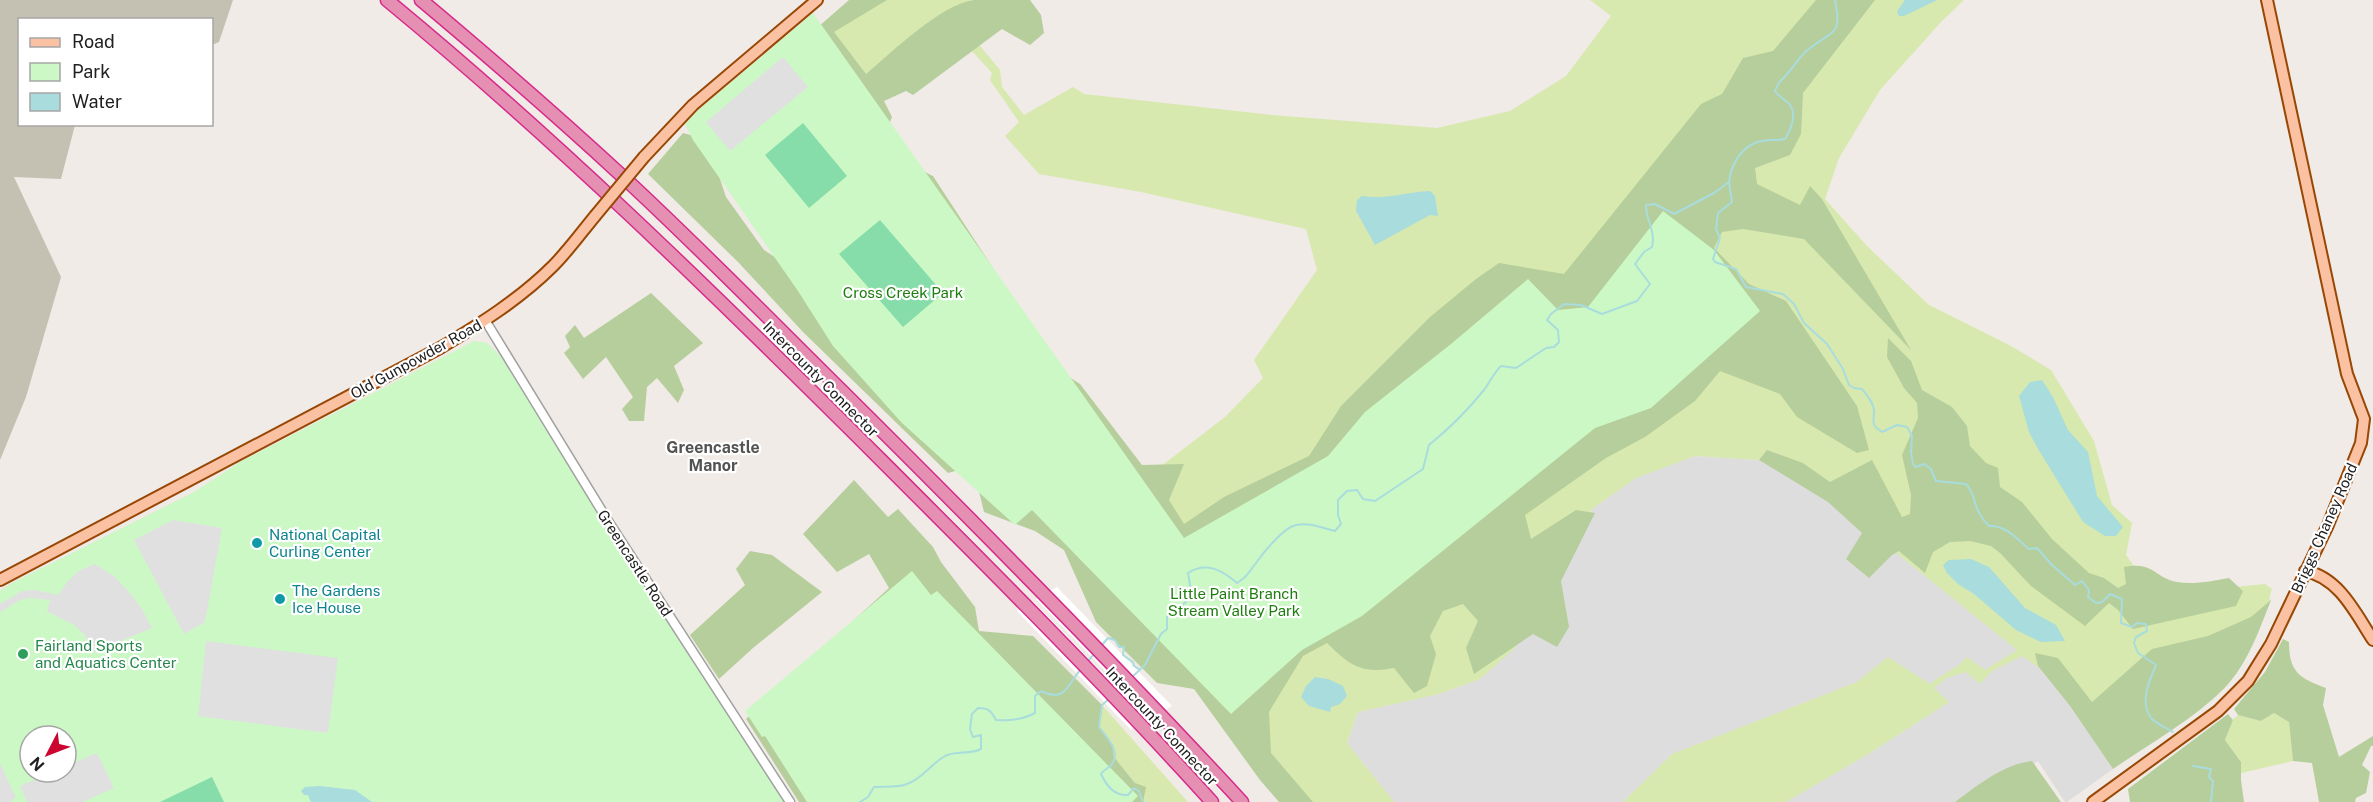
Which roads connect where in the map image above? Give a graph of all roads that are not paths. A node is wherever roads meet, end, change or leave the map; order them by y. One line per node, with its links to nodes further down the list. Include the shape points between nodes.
1 (387, 0): 10 (highway, Intercounty Connector, via 530,121 615,200 1023,601)
2 (421, 0): 11 (highway, Intercounty Connector, via 624,177 1041,590)
3 (817, 0): 5 (main road, Old Gunpowder Road, bridge, via 693,105 548,270)
4 (2267, 0): 6 (main road, Briggs Chaney Road, via 2347,374 2364,419 2357,454)
5 (485, 320): 7 (main road, Old Gunpowder Road, via 440,348); 9 (street, Greencastle Road, via 610,525)
6 (2305, 571): 8 (main road, via 2323,577 2341,593); 12 (main road, Briggs Chaney Road, via 2271,644 2248,681 2218,711)
7 (0, 580)
8 (2373, 640)
9 (790, 802)
10 (1212, 802)
11 (1242, 802)
12 (2093, 802)

